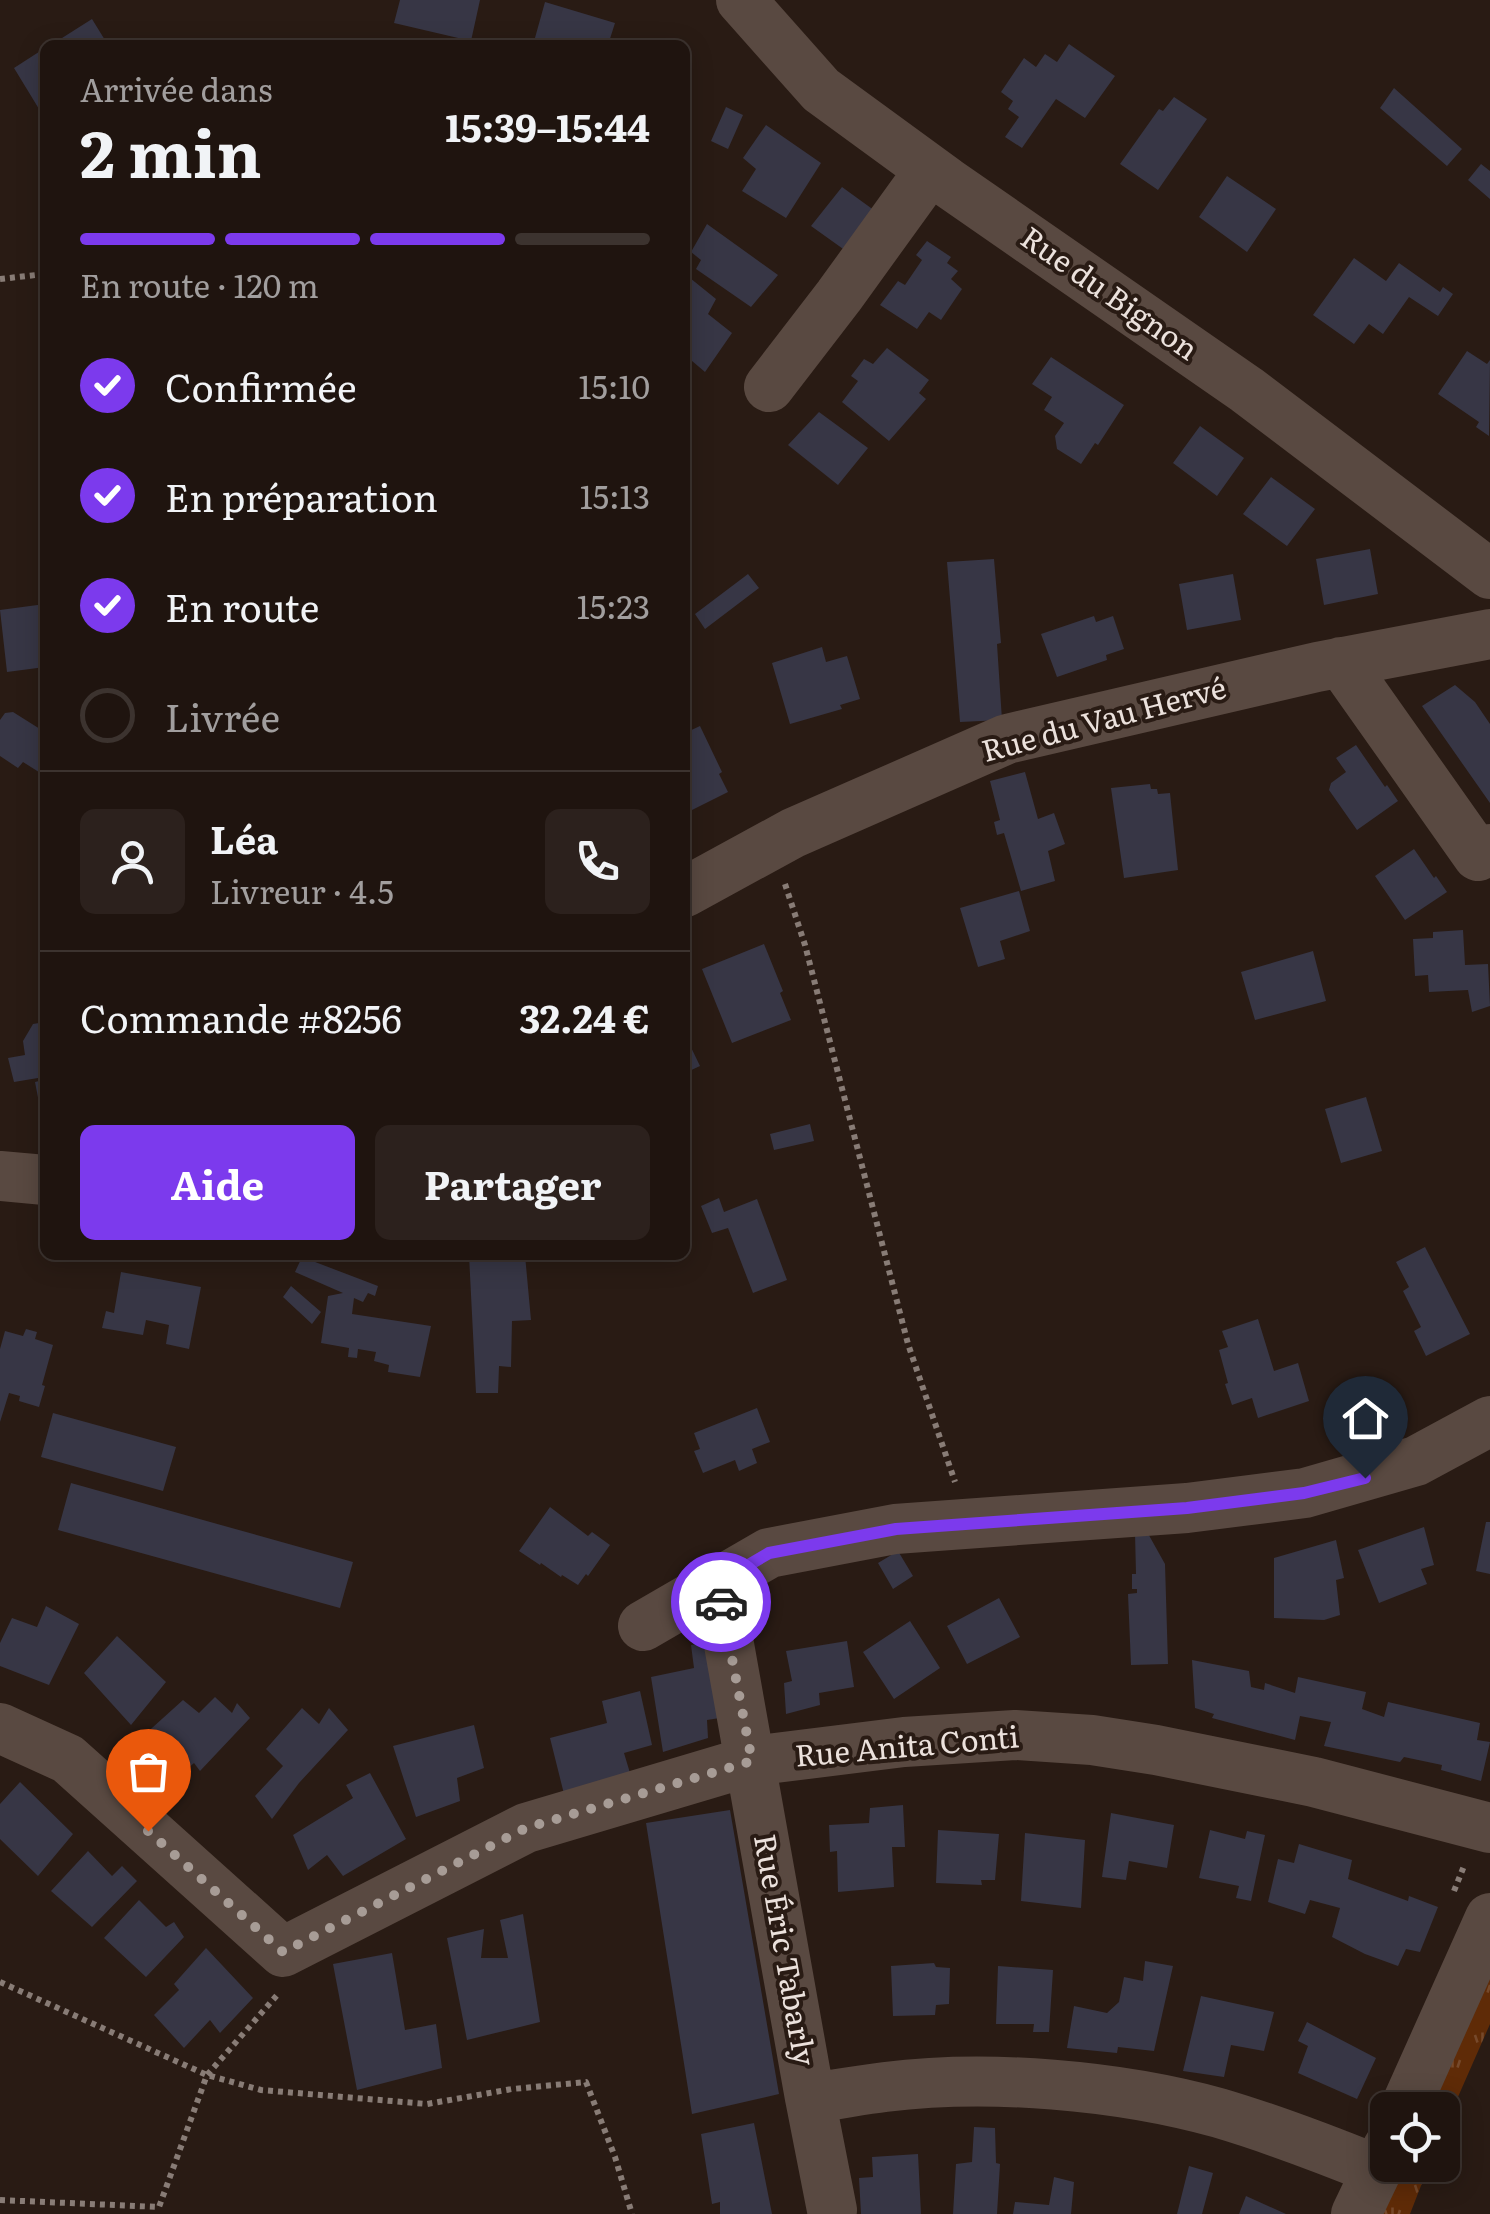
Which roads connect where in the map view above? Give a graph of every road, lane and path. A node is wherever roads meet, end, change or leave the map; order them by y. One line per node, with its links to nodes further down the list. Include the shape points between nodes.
1 (741, 0): 2 (street, Rue du Bignon, via 821,90)
2 (930, 170): 5 (street); 6 (street, Rue du Bignon, via 1247,390)
3 (40, 275): 4 (path)
4 (0, 279)
5 (768, 387)
6 (1490, 574)
7 (1490, 634): 8 (street, Rue du Vau Hervé)
8 (1341, 662): 9 (street, Rue du Vau Hervé, via 1006,739); 10 (street, via 1478,856)
9 (767, 846): 11 (street, Rue du Vau Hervé); 15 (path, via 789,892 908,1344)
10 (1490, 849)
11 (690, 889)
12 (0, 1176): 13 (street)
13 (40, 1180)
14 (1490, 1422): 15 (street, via 1416,1461 1304,1493)
15 (969, 1523): 16 (street, via 769,1553)
16 (718, 1583): 17 (street); 19 (street, Rue Éric Tabarly)
17 (643, 1626)
18 (0, 1728): 22 (street, via 68,1759)
19 (752, 1761): 20 (street, Rue Anita Conti, via 904,1742 1092,1740 1314,1782); 22 (street, Rue Anita Conti, via 526,1828); 26 (street, Rue Éric Tabarly)
20 (1490, 1828)
21 (1490, 1918): 25 (street)
22 (283, 1952): 24 (path, via 288,1984)
23 (0, 1982): 24 (path)
24 (207, 2075): 29 (path, via 159,2207); 32 (path, via 261,2090 427,2104 586,2082)
25 (1412, 2092)
26 (810, 2098): 27 (street, Rue Éric Tabarly, via 963,2082 1126,2094 1283,2134); 30 (street)
27 (1370, 2175)
28 (0, 2200): 29 (path)
29 (116, 2204): 31 (path)
30 (832, 2210)
31 (115, 2214)
32 (632, 2214)

